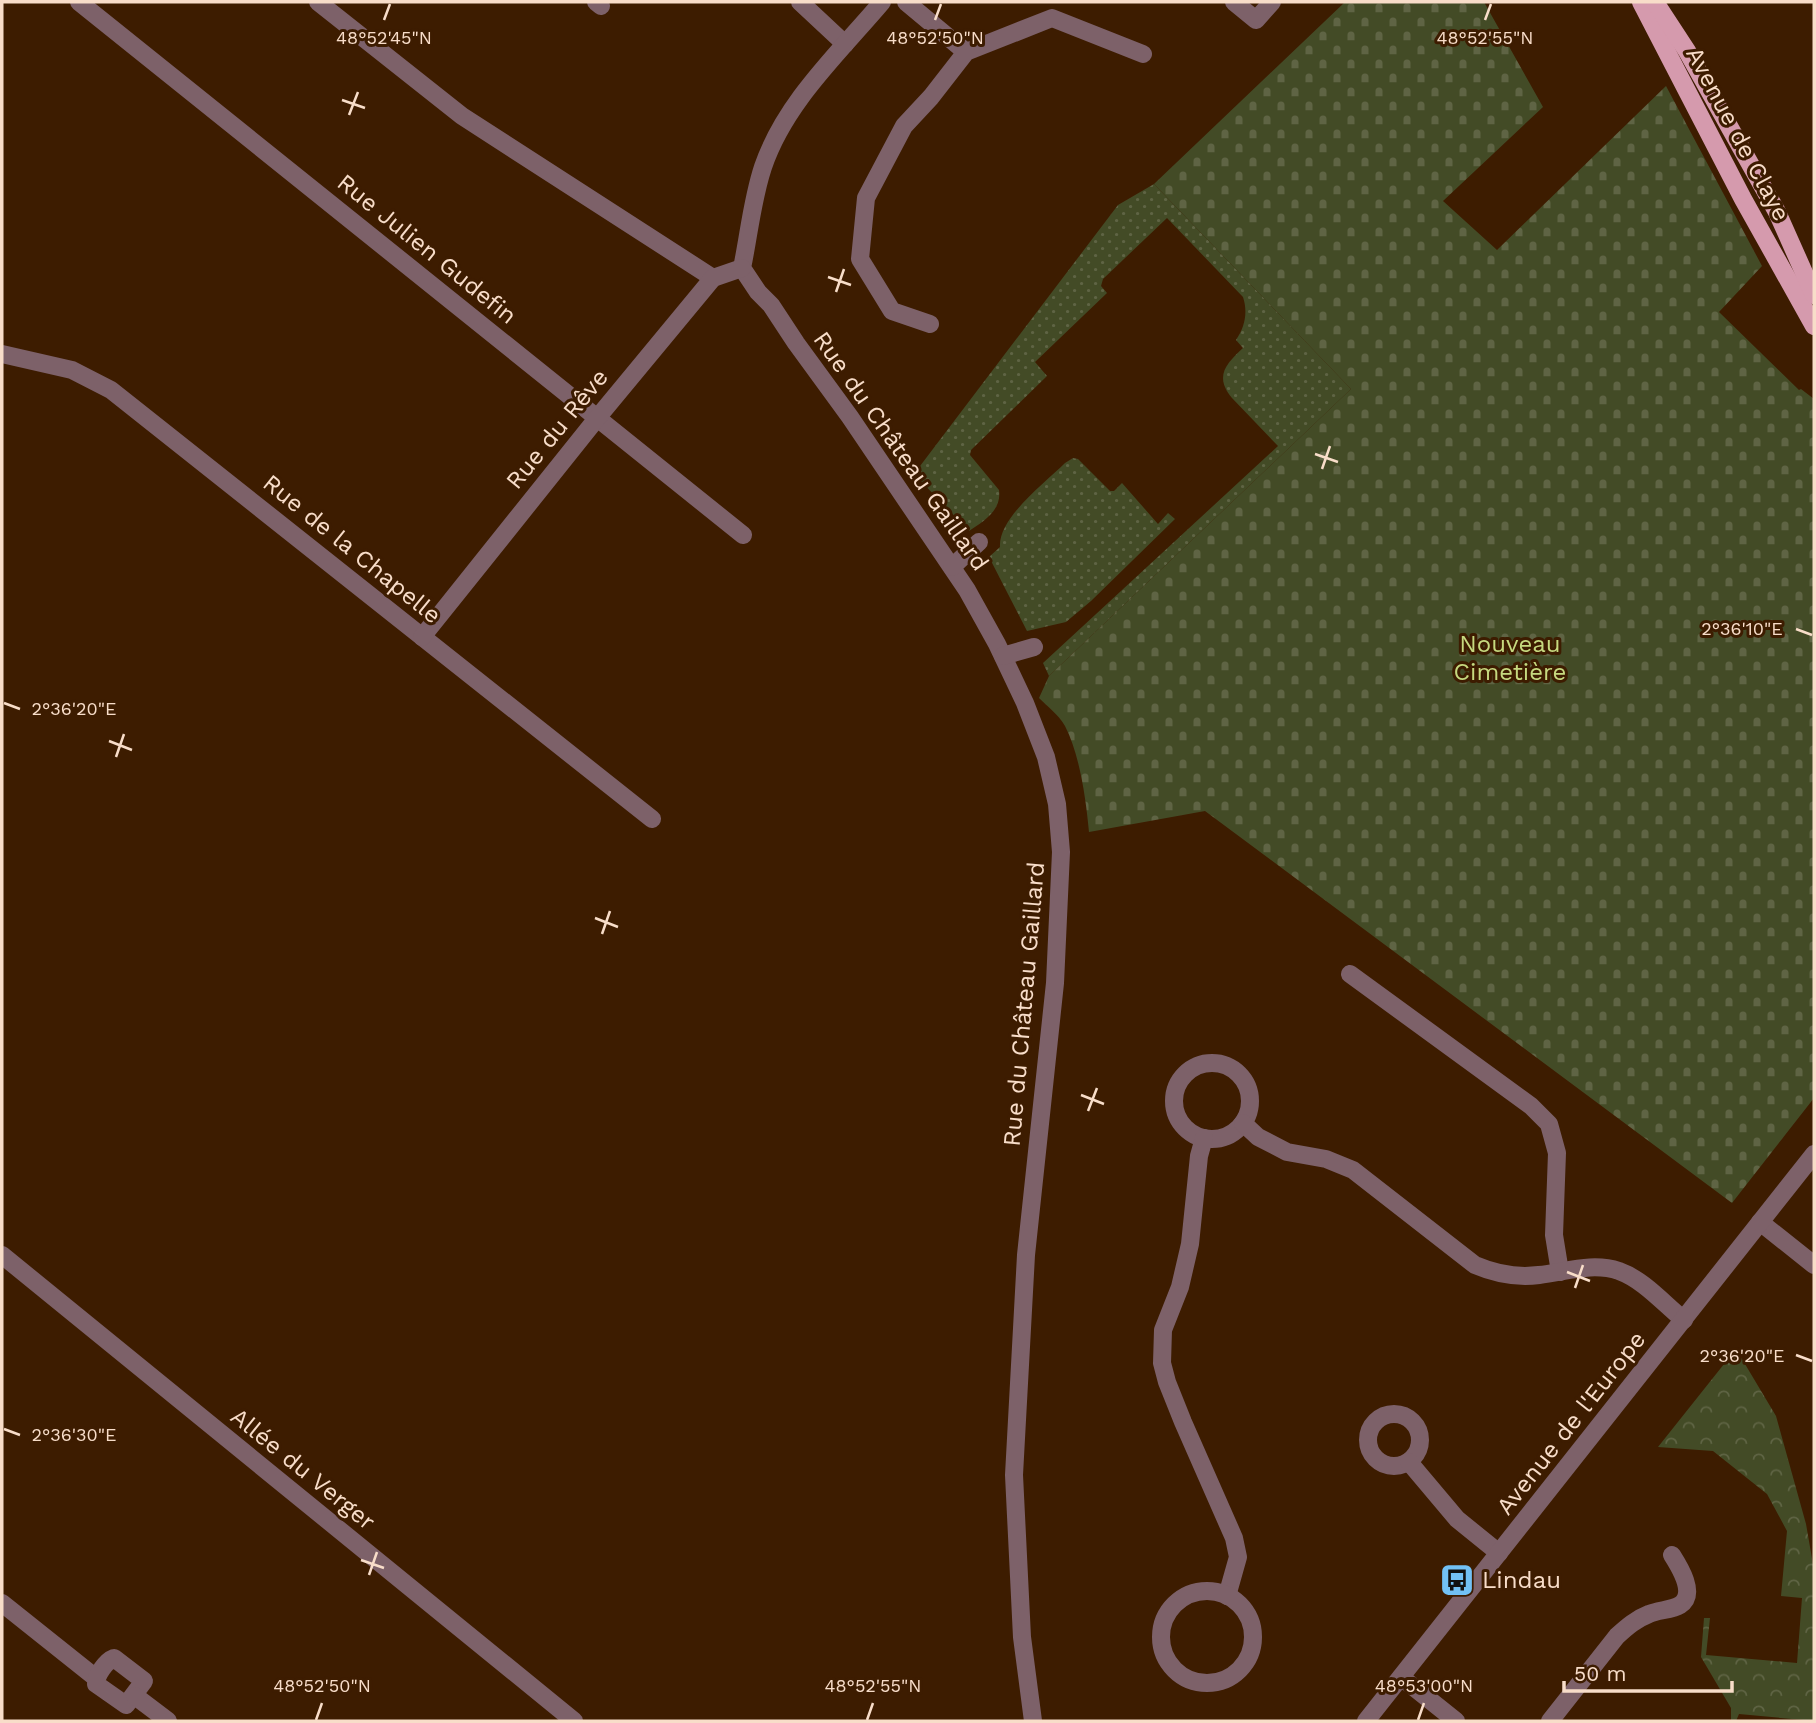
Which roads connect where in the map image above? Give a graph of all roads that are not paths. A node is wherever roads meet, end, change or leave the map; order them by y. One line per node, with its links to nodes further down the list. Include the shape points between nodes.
1 (79, 2): 20 (street, Rue Julien Gudefin)
2 (318, 2): 15 (street, via 462,116)
3 (800, 2): 11 (street)
4 (882, 2): 11 (street)
5 (906, 2): 12 (street)
6 (1234, 2): 7 (street, via 1256,20)
7 (1272, 2)
8 (1641, 2): 18 (main road, Avenue de Claye)
9 (1655, 2): 16 (main road, Avenue de Claye, via 1777,212)
10 (1055, 10): 12 (street); 13 (street)
11 (845, 44): 14 (street, via 793,107 774,141 756,194)
12 (965, 52): 17 (street, via 904,126 866,198 860,259 892,310)
13 (1143, 54)
14 (742, 268): 15 (street); 23 (street, Rue du Château Gaillard)
15 (713, 278): 20 (street, Rue du Rêve)
16 (1814, 295)
17 (930, 324)
18 (1814, 326)
19 (2, 354): 24 (street, Rue de la Chapelle, via 72,370 111,390)
20 (598, 417): 21 (street, Rue Julien Gudefin); 24 (street, Rue du Rêve)
21 (743, 535)
22 (979, 541): 23 (street)
23 (952, 567): 26 (street, Rue du Château Gaillard)
24 (422, 637): 27 (street, Rue de la Chapelle)
25 (1034, 646): 26 (street)
26 (1003, 656): 47 (street, Rue du Château Gaillard, via 1046,757 1057,804 1061,852 1055,983 1026,1255 1014,1475 1022,1637)
27 (652, 819)
28 (1350, 974): 35 (street, via 1549,1124 1556,1153 1554,1235)
29 (1243, 1123): 30 (street, via 1226,1136); 30 (street, via 1250,1098 1240,1074 1217,1063 1204,1063 1182,1076 1173,1101 1182,1125); 35 (street, via 1287,1152 1326,1159 1353,1170 1475,1265 1516,1276)
30 (1203, 1138): 40 (street, via 1190,1244 1161,1352 1167,1382 1234,1538 1238,1557)
31 (1814, 1154): 32 (street, Avenue de l'Europe)
32 (1760, 1222): 34 (street); 36 (street, Avenue de l'Europe)
33 (2, 1255): 46 (street, Allée du Verger)
34 (1814, 1265)
35 (1560, 1272): 36 (street, via 1591,1266 1617,1270 1636,1279)
36 (1684, 1320): 38 (street, Avenue de l'Europe)
37 (1409, 1462): 38 (street, via 1457,1519)
38 (1499, 1553): 42 (street, Avenue de l'Europe)
39 (1672, 1555): 50 (street, via 1682,1572 1684,1600 1647,1615 1617,1636)
40 (1227, 1596): 40 (street, via 1197,1592 1171,1608 1160,1636 1162,1651 1180,1675 1201,1683 1223,1681 1246,1661 1253,1637 1251,1624)
41 (2, 1603): 43 (street)
42 (1401, 1677): 48 (street, Avenue de l'Europe); 49 (street)
43 (96, 1678): 44 (street, via 96,1684 121,1704); 44 (street, via 114,1658 144,1681)
44 (135, 1696): 45 (street)
45 (167, 1721)
46 (574, 1721)
47 (1033, 1721)
48 (1366, 1721)
49 (1456, 1721)
50 (1550, 1721)

